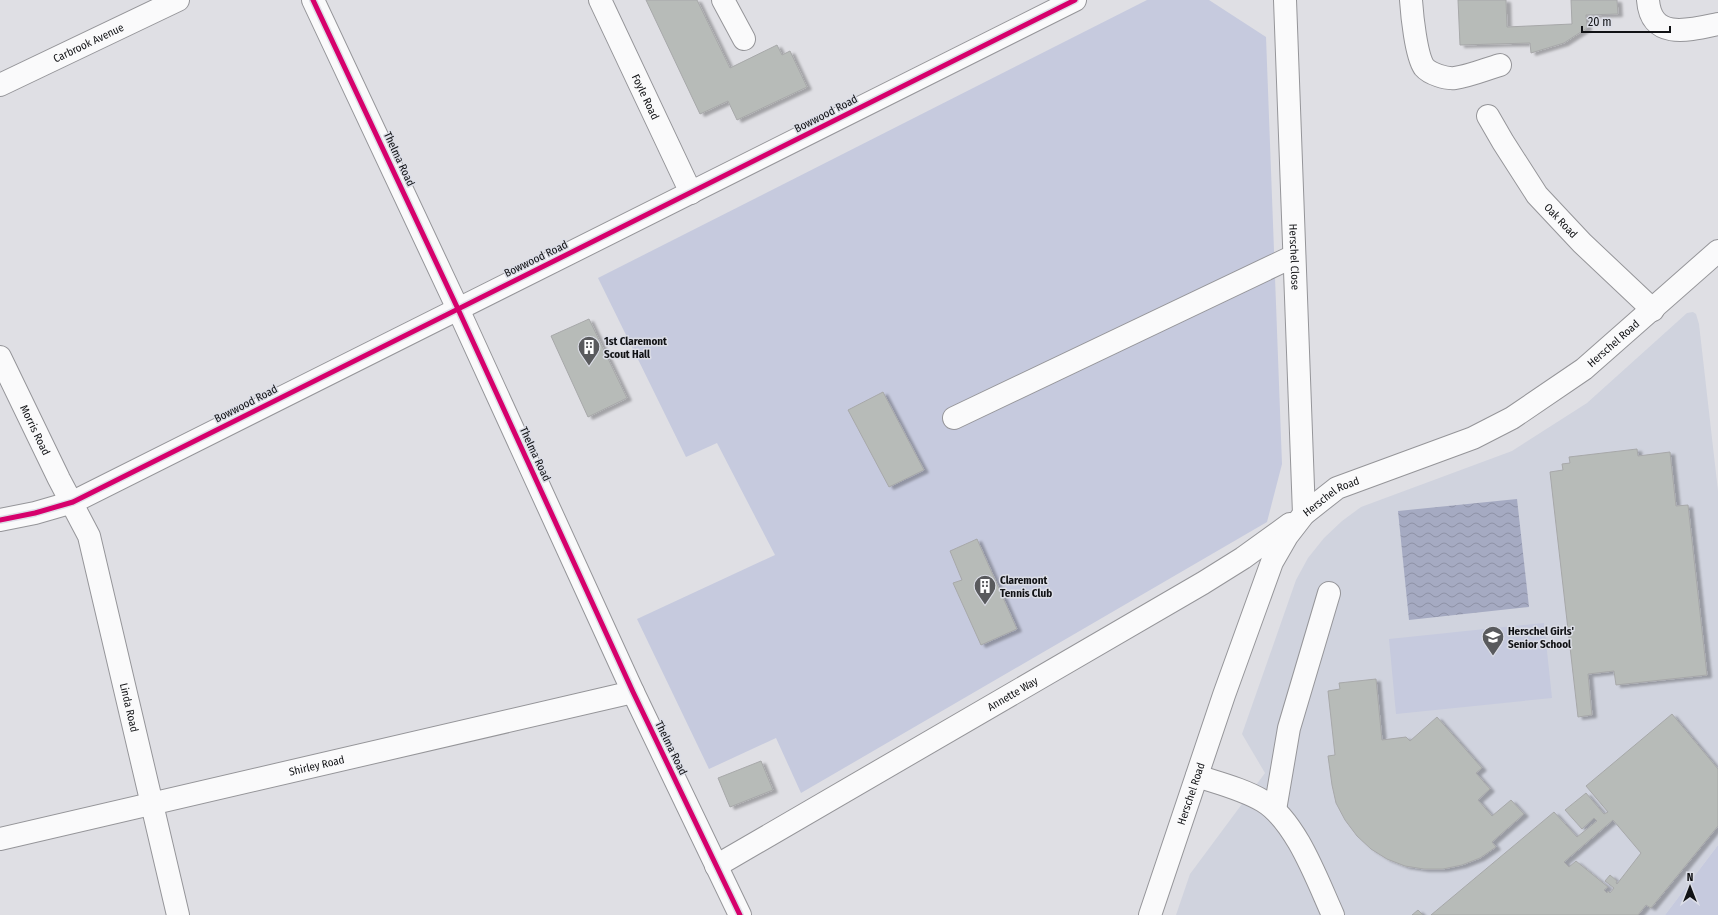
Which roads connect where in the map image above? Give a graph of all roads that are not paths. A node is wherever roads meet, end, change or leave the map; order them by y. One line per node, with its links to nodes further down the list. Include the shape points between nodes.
1 (178, 0): 12 (street, Carbrook Avenue)
2 (312, 0): 17 (street, Thelma Road)
3 (600, 0): 14 (street, Foyle Road)
4 (723, 0): 10 (street)
5 (1075, 0): 14 (street, Bowwood Road)
6 (1285, 0): 16 (street, Herschel Close)
7 (1411, 0): 11 (street, via 1418,48 1424,66 1433,74 1454,78)
8 (1648, 0): 9 (street, via 1652,18 1660,27 1673,30)
9 (1718, 24)
10 (744, 39)
11 (1500, 65)
12 (0, 85)
13 (1488, 116): 18 (street, Oak Road, via 1537,195 1582,243)
14 (691, 193): 17 (street, Bowwood Road)
15 (1718, 251): 18 (street, Herschel Road)
16 (1294, 256): 20 (street); 22 (street, Herschel Close)
17 (458, 309): 21 (street, Bowwood Road); 25 (street, Thelma Road)
18 (1653, 310): 22 (street, Herschel Road, via 1584,369 1512,418 1473,438 1337,488)
19 (0, 357): 21 (street, Morris Road, via 59,479)
20 (954, 418)
21 (73, 502): 23 (street, Bowwood Road); 27 (street, Linda Road, via 89,536)
22 (1304, 514): 26 (street, Herschel Road, via 1272,562); 30 (street, Annette Way, via 1243,558 1203,582)
23 (0, 520)
24 (1329, 593): 28 (street, via 1289,728)
25 (633, 692): 27 (street, Shirley Road); 30 (street, Thelma Road)
26 (1197, 776): 28 (street, via 1250,794); 33 (street, Herschel Road)
27 (152, 804): 29 (street, Shirley Road); 31 (street, Linda Road)
28 (1275, 810): 34 (street, via 1295,836)
29 (0, 839)
30 (716, 866): 32 (street, Thelma Road)
31 (178, 915)
32 (740, 915)
33 (1150, 915)
34 (1333, 915)

